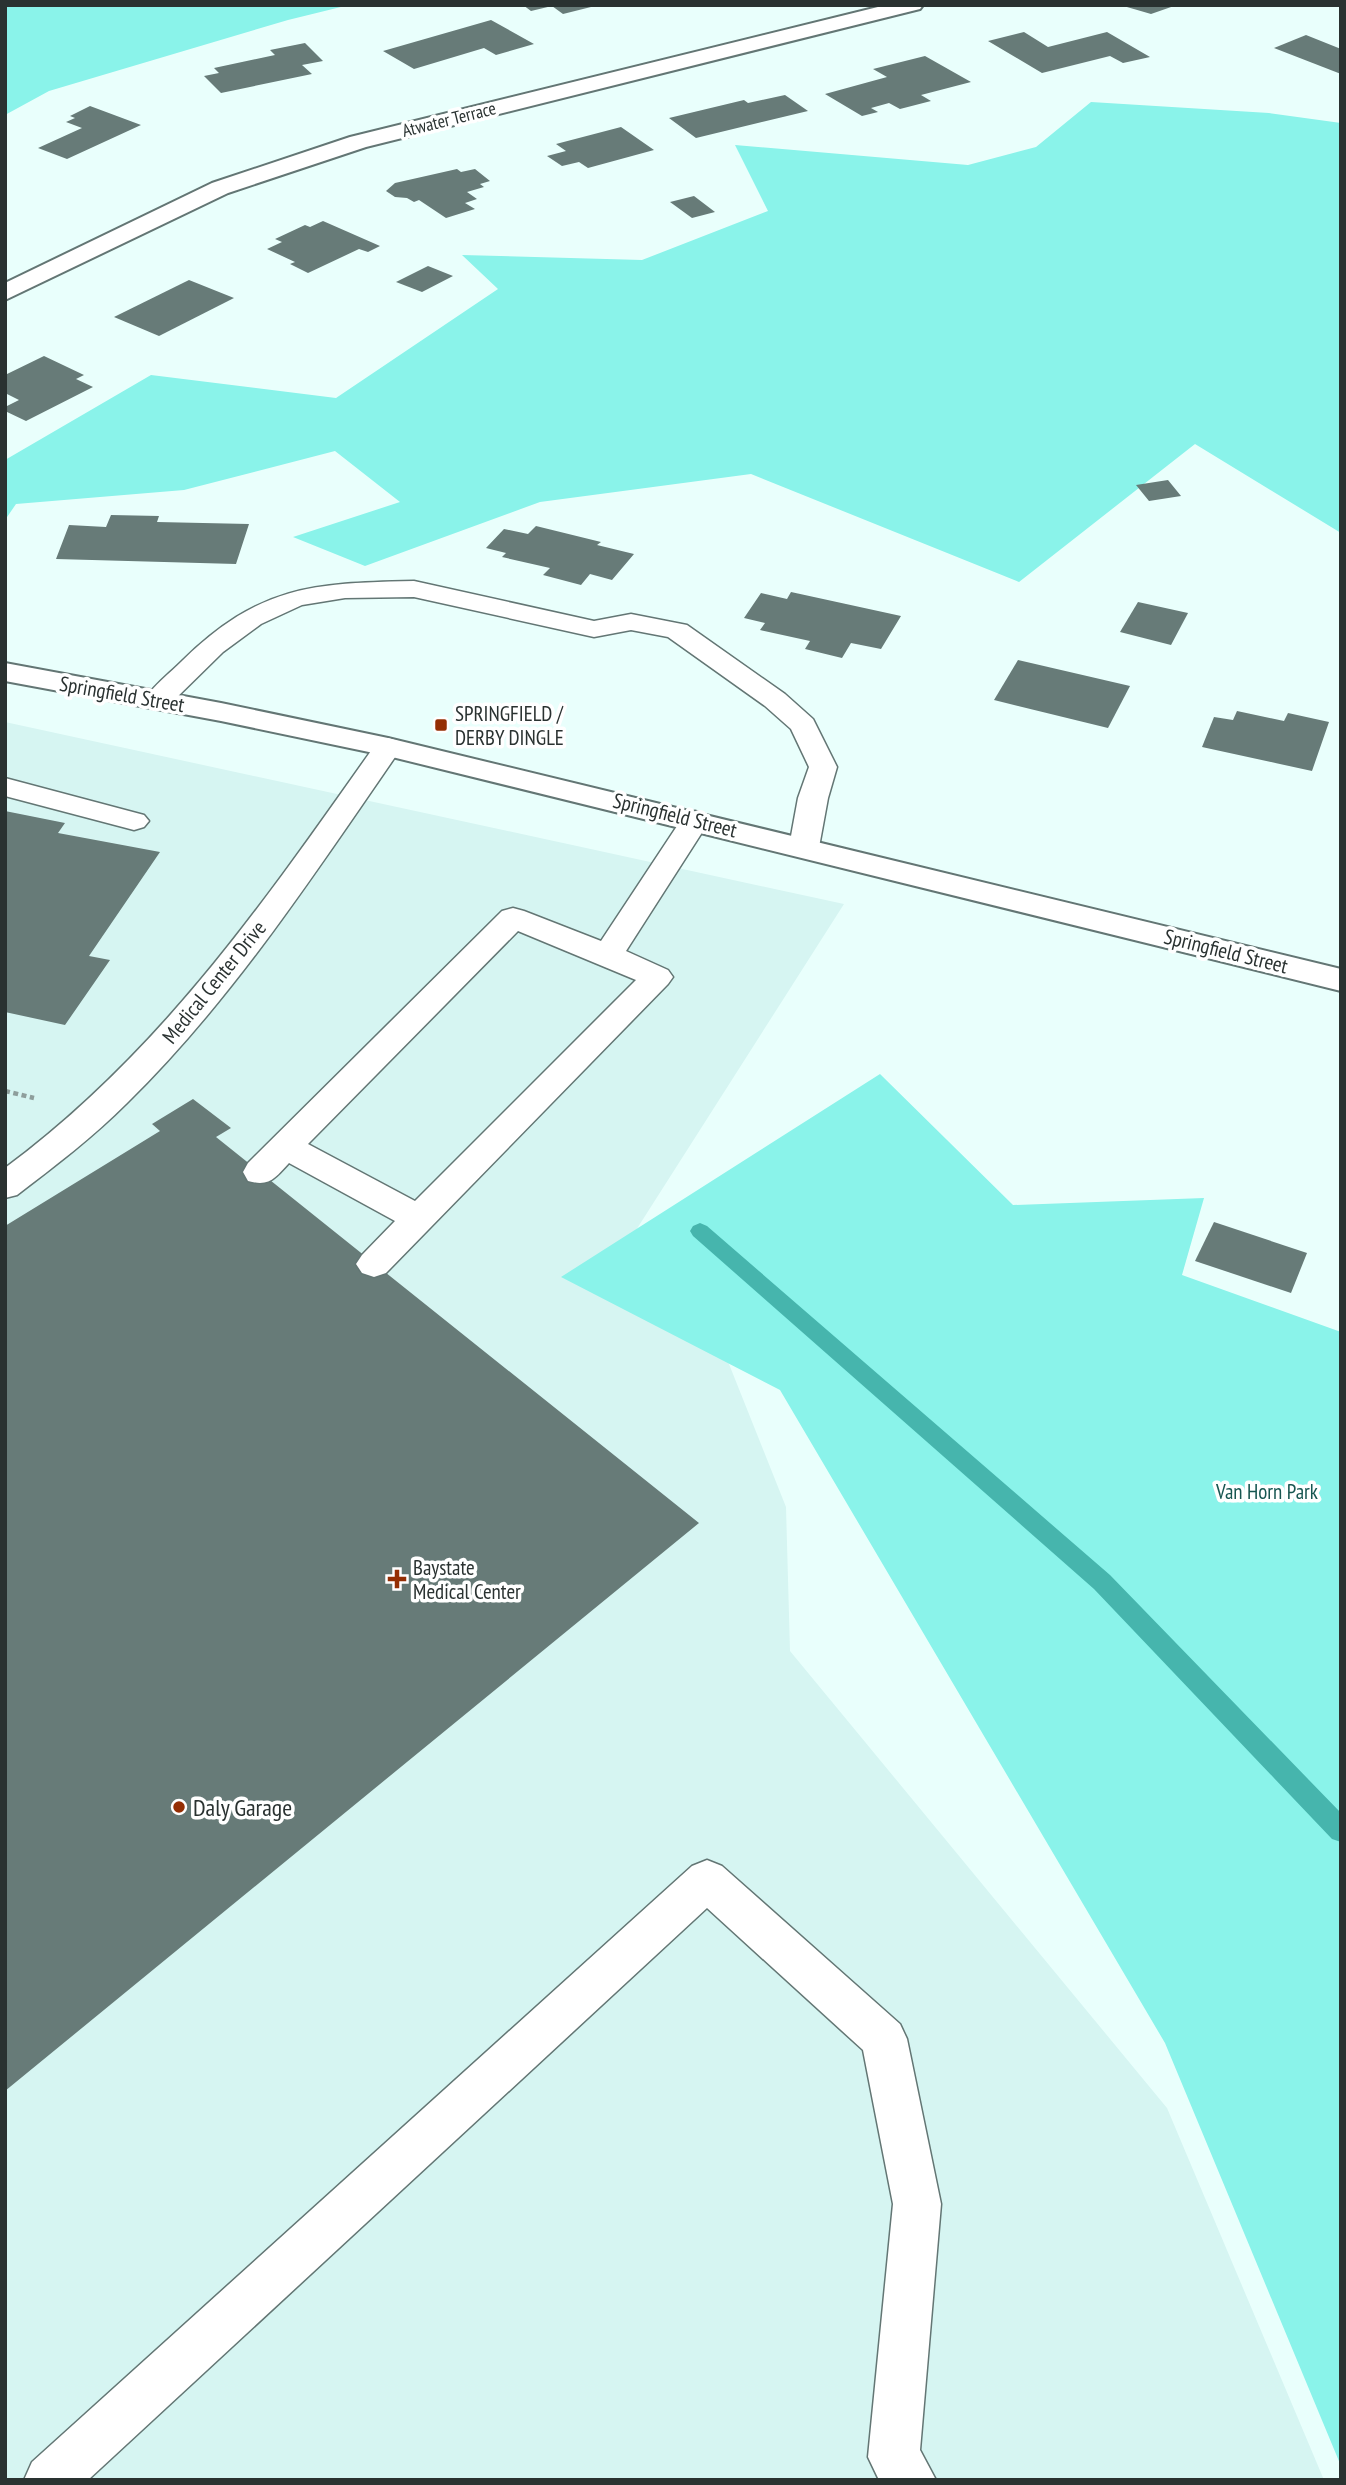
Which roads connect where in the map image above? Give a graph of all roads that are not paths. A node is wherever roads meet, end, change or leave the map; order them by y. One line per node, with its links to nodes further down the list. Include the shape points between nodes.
1 (913, 5): 2 (street, Atwater Terrace, via 628,73 282,166 220,188)
2 (5, 293)
3 (5, 673): 4 (street, Springfield Street)
4 (158, 700): 5 (street, Springfield Street); 9 (lane, via 214,646 252,618 295,598 345,590 414,589 594,629 631,622 677,631 803,725 823,767)
5 (388, 747): 7 (street, Springfield Street); 14 (lane, Medical Center Drive, via 264,922 175,1031 90,1119)
6 (5, 787): 8 (lane)
7 (695, 820): 9 (street, Springfield Street); 10 (lane)
8 (134, 821)
9 (804, 846): 11 (street, Springfield Street)
10 (608, 955): 12 (lane, via 513,918); 15 (lane, via 657,977)
11 (1341, 980)
12 (285, 1146): 13 (lane); 15 (lane)
13 (260, 1172)
14 (5, 1186)
15 (419, 1217): 16 (lane)
16 (374, 1264)
17 (50, 2480): 18 (lane, via 707,1880 884,2039 917,2204 894,2457)
18 (910, 2480)

